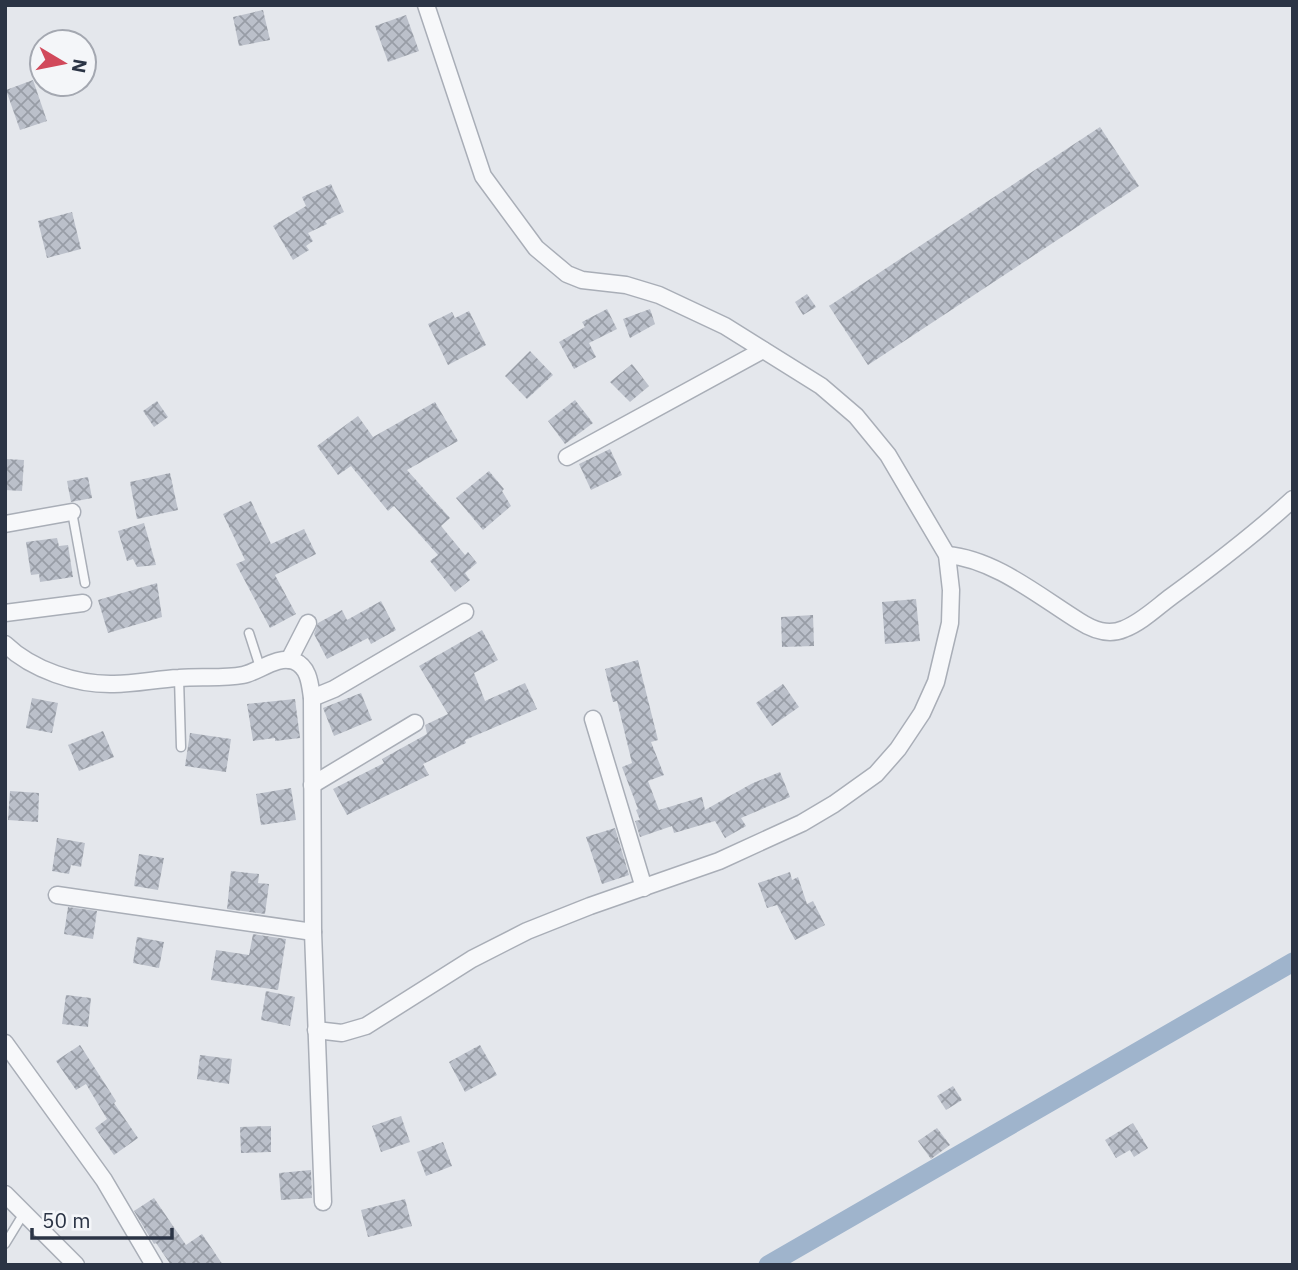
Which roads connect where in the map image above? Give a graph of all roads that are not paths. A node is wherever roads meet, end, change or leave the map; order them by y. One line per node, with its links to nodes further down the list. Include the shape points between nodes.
1 (426, 5): 2 (street, via 482,176 543,255 582,280 626,285 659,295)
2 (763, 350): 3 (street); 7 (street, via 821,386 856,416 888,455)
3 (567, 457)
4 (1293, 499): 7 (street, via 1145,617 1111,632 1099,632 966,556)
5 (72, 512): 6 (street); 8 (lane)
6 (5, 524)
7 (947, 555): 23 (street, via 950,623 936,682 922,713 876,774 802,823 719,861)
8 (85, 583)
9 (83, 603): 11 (street)
10 (465, 612): 18 (street)
11 (5, 613)
12 (308, 623): 15 (street)
13 (249, 633): 16 (lane)
14 (5, 644): 17 (street, via 36,666 85,681 113,684)
15 (289, 660): 16 (street); 18 (street, via 304,668)
16 (260, 667): 17 (street, via 245,674)
17 (179, 678): 21 (lane)
18 (312, 698): 22 (street)
19 (593, 719): 23 (street)
20 (415, 723): 22 (street)
21 (181, 747)
22 (312, 785): 25 (street)
23 (644, 888): 26 (street, via 516,937 472,959 366,1026 342,1033)
24 (57, 895): 25 (street)
25 (313, 932): 26 (street)
26 (316, 1030): 29 (street)
27 (5, 1044): 33 (street, via 104,1180)
28 (5, 1194): 30 (street)
29 (323, 1202)
30 (24, 1213): 31 (lane); 32 (street)
31 (5, 1244)
32 (76, 1265)
33 (154, 1265)

